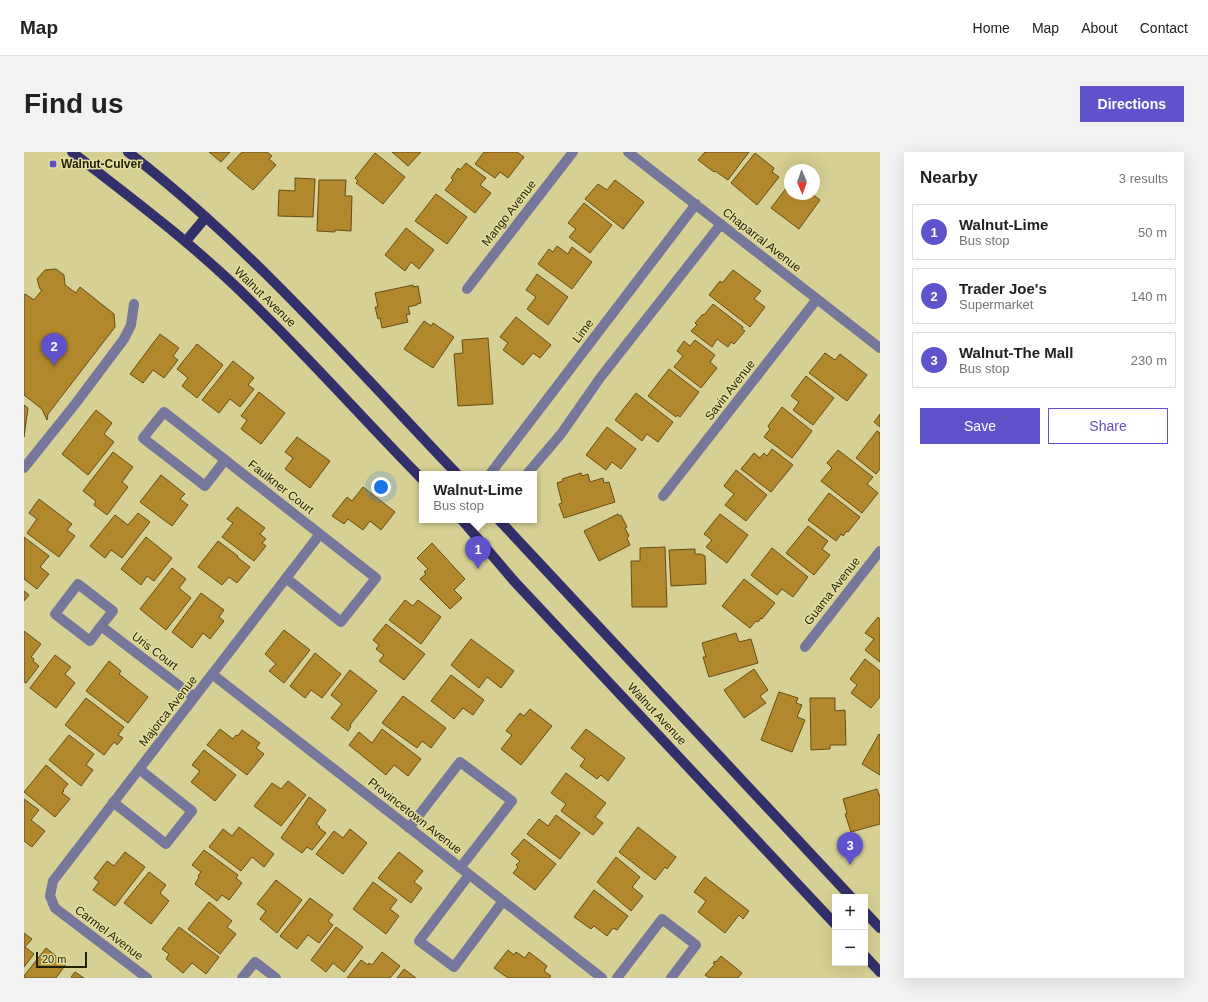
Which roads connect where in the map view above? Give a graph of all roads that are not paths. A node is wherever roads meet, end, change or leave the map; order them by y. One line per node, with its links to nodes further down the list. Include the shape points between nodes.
1 (72, 152): 8 (main road, Walnut Avenue)
2 (128, 152): 6 (main road, Walnut Avenue, via 166,181)
3 (572, 152): 9 (street, Mango Avenue)
4 (628, 152): 5 (street, Chaparral Avenue)
5 (696, 204): 7 (street, Chaparral Avenue); 16 (street, Lime)
6 (206, 217): 8 (main road); 15 (main road, Walnut Avenue, via 278,286)
7 (721, 224): 10 (street, Chaparral Avenue); 17 (street, via 600,378 561,434)
8 (186, 241): 18 (main road, Walnut Avenue, via 286,336)
9 (467, 289)
10 (817, 299): 12 (street, Chaparral Avenue); 19 (street, Savin Avenue)
11 (134, 304): 14 (street, via 131,325 124,339)
12 (880, 348)
13 (225, 460): 13 (street, Faulkner Court, via 164,412 143,438 205,486); 22 (street, Faulkner Court)
14 (24, 468)
15 (454, 471)
16 (492, 471)
17 (530, 471)
18 (419, 476)
19 (662, 496)
20 (466, 523): 38 (main road, Walnut Avenue, via 514,581)
21 (502, 523): 34 (main road, Walnut Avenue)
22 (320, 534): 24 (street, Majorca Avenue); 24 (street, Faulkner Court, via 376,578 341,622)
23 (880, 551): 26 (street, Guama Avenue)
24 (286, 578): 27 (street, Majorca Avenue)
25 (101, 626): 25 (street, via 113,611 78,584 55,614 90,641); 28 (street, Uris Court)
26 (804, 647)
27 (212, 674): 28 (street, Majorca Avenue); 31 (street, Provincetown Avenue)
28 (194, 697): 29 (street, Majorca Avenue)
29 (139, 769): 30 (street, Majorca Avenue); 30 (street, via 192,811 166,844)
30 (113, 802): 36 (street, Majorca Avenue, via 53,881 50,896)
31 (409, 828): 32 (street, Provincetown Avenue); 32 (street, via 460,762 512,801)
32 (460, 868): 33 (street, Provincetown Avenue)
33 (469, 875): 35 (street, Provincetown Avenue); 35 (street, via 419,941 454,967)
34 (848, 894)
35 (503, 901): 45 (street, Provincetown Avenue)
36 (55, 908): 42 (street, Carmel Avenue)
37 (868, 915): 39 (main road)
38 (832, 921)
39 (880, 928)
40 (868, 959): 41 (main road)
41 (880, 972)
42 (147, 978)
43 (242, 978): 44 (street, via 255,962)
44 (276, 978)
45 (602, 978)
46 (617, 978): 47 (street, via 662,919 696,945)
47 (671, 978)

